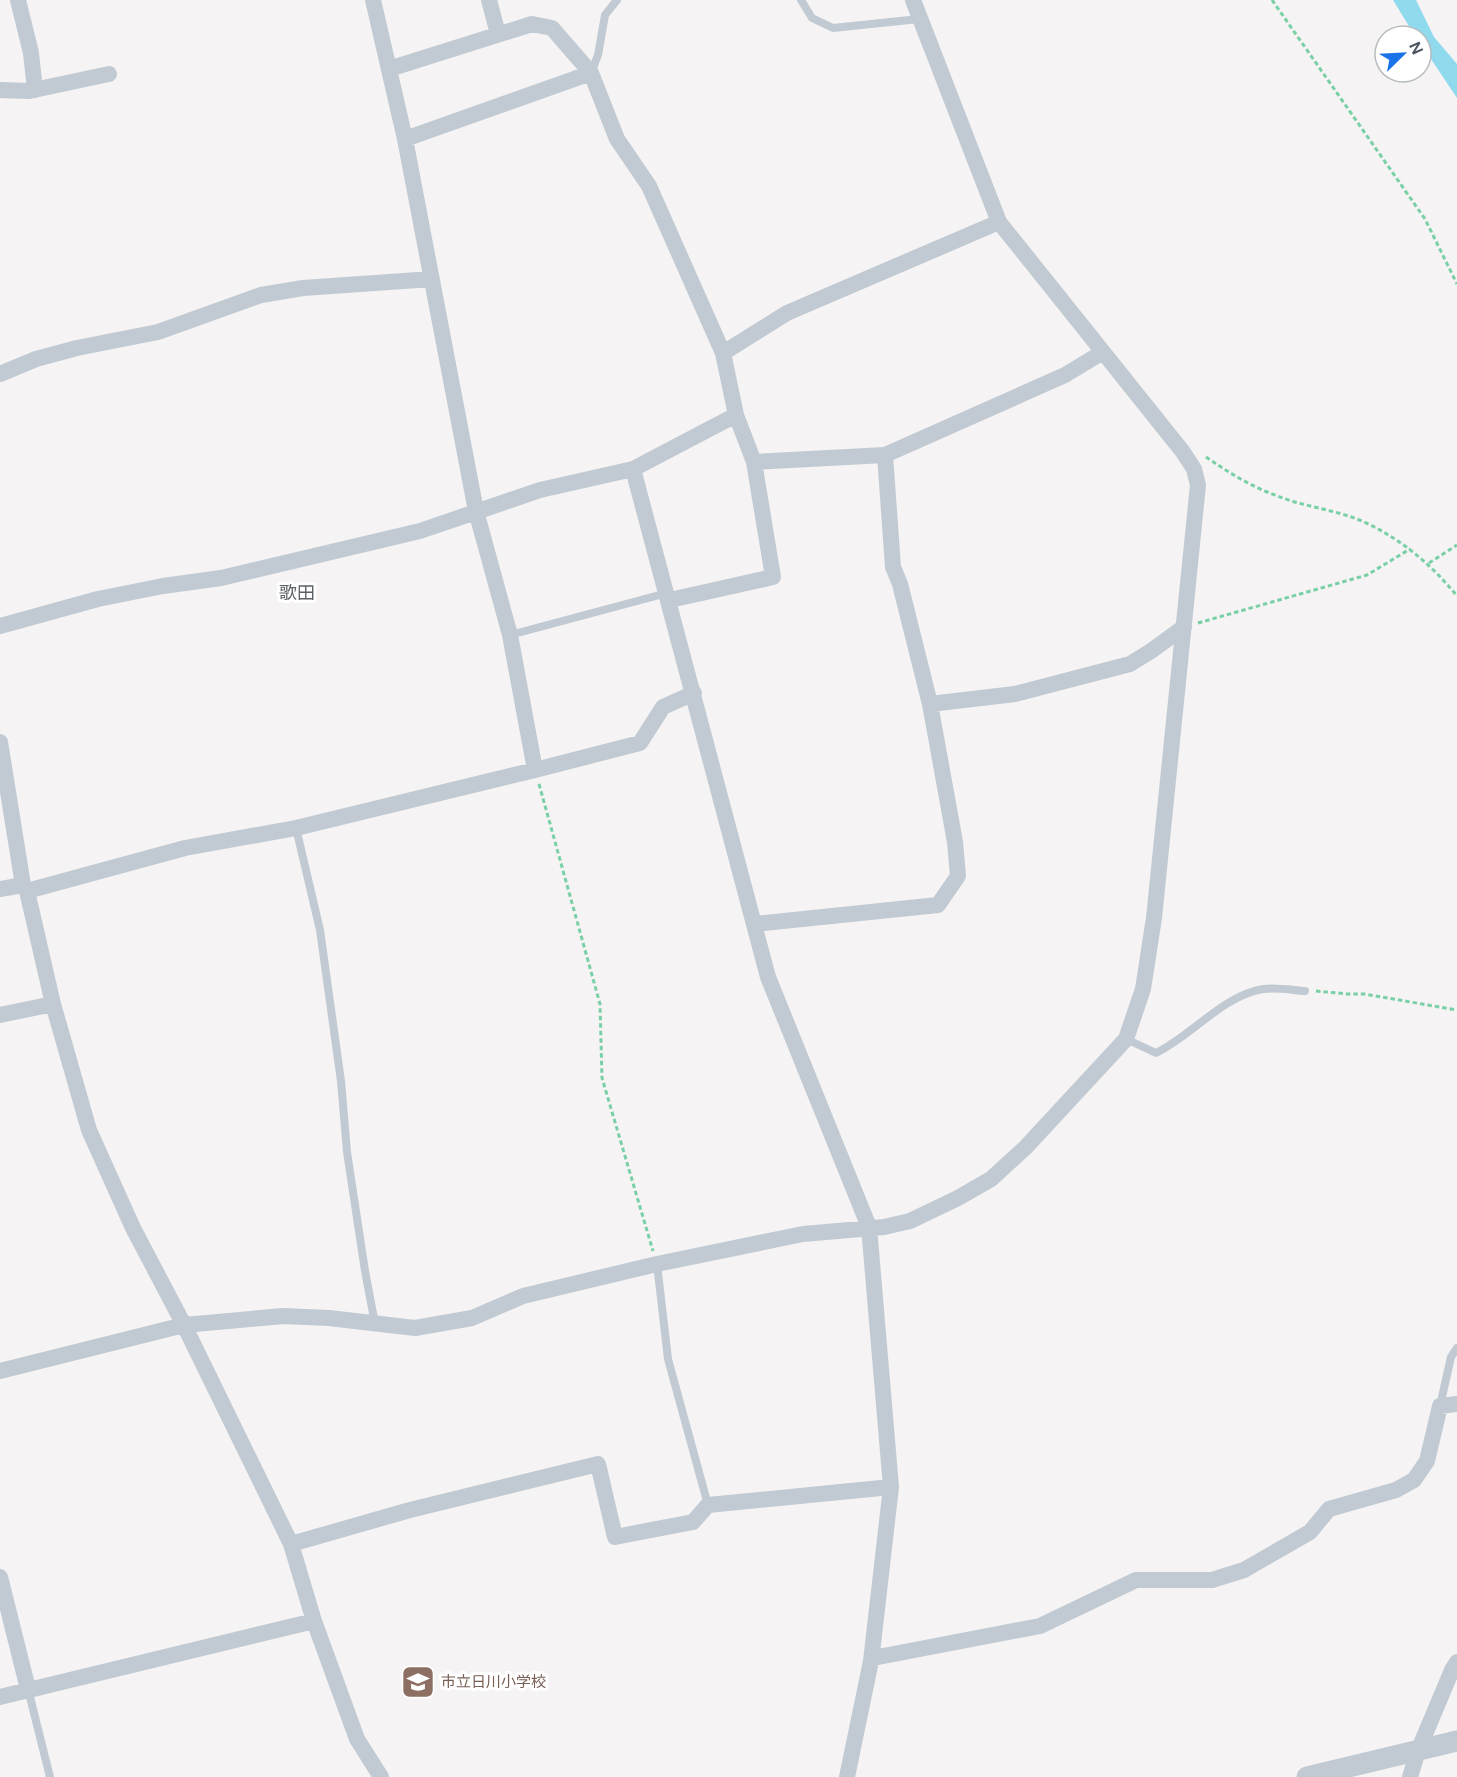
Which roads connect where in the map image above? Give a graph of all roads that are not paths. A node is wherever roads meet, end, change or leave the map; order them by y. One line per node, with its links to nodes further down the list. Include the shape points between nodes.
1 (18, 0): 13 (street)
2 (373, 0): 9 (street)
3 (489, 0): 8 (street)
4 (617, 0): 10 (lane, via 605,15)
5 (801, 0): 7 (lane, via 812,18 833,28)
6 (913, 0): 7 (street)
7 (919, 19): 15 (street)
8 (498, 34): 9 (street); 10 (street, via 532,24 552,28)
9 (389, 69): 14 (street)
10 (591, 73): 14 (street); 18 (street, via 617,139 649,186)
11 (109, 74): 13 (street)
12 (0, 90): 13 (street)
13 (35, 90)
14 (405, 140): 16 (street)
15 (999, 222): 17 (street); 18 (street, via 787,313)
16 (432, 279): 19 (street, via 303,288 261,295 158,332 77,348); 24 (street)
17 (1102, 352): 21 (street, via 1065,375); 27 (street, via 1194,469 1198,485)
18 (723, 353): 20 (street)
19 (0, 374)
20 (735, 415): 22 (street); 23 (street)
21 (885, 454): 22 (street); 30 (street, via 893,567)
22 (753, 462): 25 (street, via 773,577)
23 (633, 469): 24 (street, via 540,490); 25 (street)
24 (476, 511): 26 (street, via 420,531 317,556 221,578 98,599); 28 (street)
25 (668, 596): 28 (lane); 29 (street)
26 (0, 626)
27 (1184, 627): 30 (street, via 1130,664 1015,694); 40 (street, via 1154,918 1143,989)
28 (510, 635): 32 (street)
29 (694, 693): 32 (street, via 663,707 640,743); 36 (street)
30 (930, 704): 36 (street, via 958,876 938,905)
31 (0, 742): 34 (street)
32 (535, 770): 33 (street)
33 (296, 828): 34 (street, via 185,848); 43 (lane, via 320,930 347,1152)
34 (25, 888): 35 (street); 38 (street)
35 (0, 889)
36 (754, 924): 41 (street, via 768,977)
37 (1305, 991): 40 (lane, via 1264,989 1239,996 1156,1053)
38 (53, 1004): 39 (street); 44 (street, via 89,1131 133,1228)
39 (0, 1015)
40 (1126, 1039): 41 (street, via 991,1179 910,1221)
41 (869, 1227): 42 (street, via 803,1234); 48 (street)
42 (657, 1264): 43 (street, via 522,1296 472,1318 415,1328); 49 (lane, via 668,1359)
43 (375, 1324): 44 (street, via 282,1316)
44 (184, 1325): 46 (street); 50 (street)
45 (1457, 1348): 47 (lane, via 1451,1357)
46 (0, 1371)
47 (1449, 1405): 53 (street, via 1414,1480 1396,1490 1329,1509 1310,1532 1244,1570 1212,1580 1136,1580 1040,1626)
48 (891, 1487): 49 (street); 53 (street)
49 (708, 1505): 50 (street, via 693,1522 615,1537 598,1464)
50 (291, 1544): 52 (street)
51 (0, 1577): 55 (street)
52 (314, 1621): 55 (street); 60 (street, via 357,1739)
53 (871, 1661): 61 (street)
54 (1457, 1662): 58 (street)
55 (28, 1689): 56 (street); 59 (lane)
56 (0, 1697)
57 (1457, 1741): 58 (street)
58 (1418, 1751): 62 (street); 63 (street)
59 (50, 1777)
60 (381, 1777)
61 (847, 1777)
62 (1307, 1777)
63 (1410, 1777)

